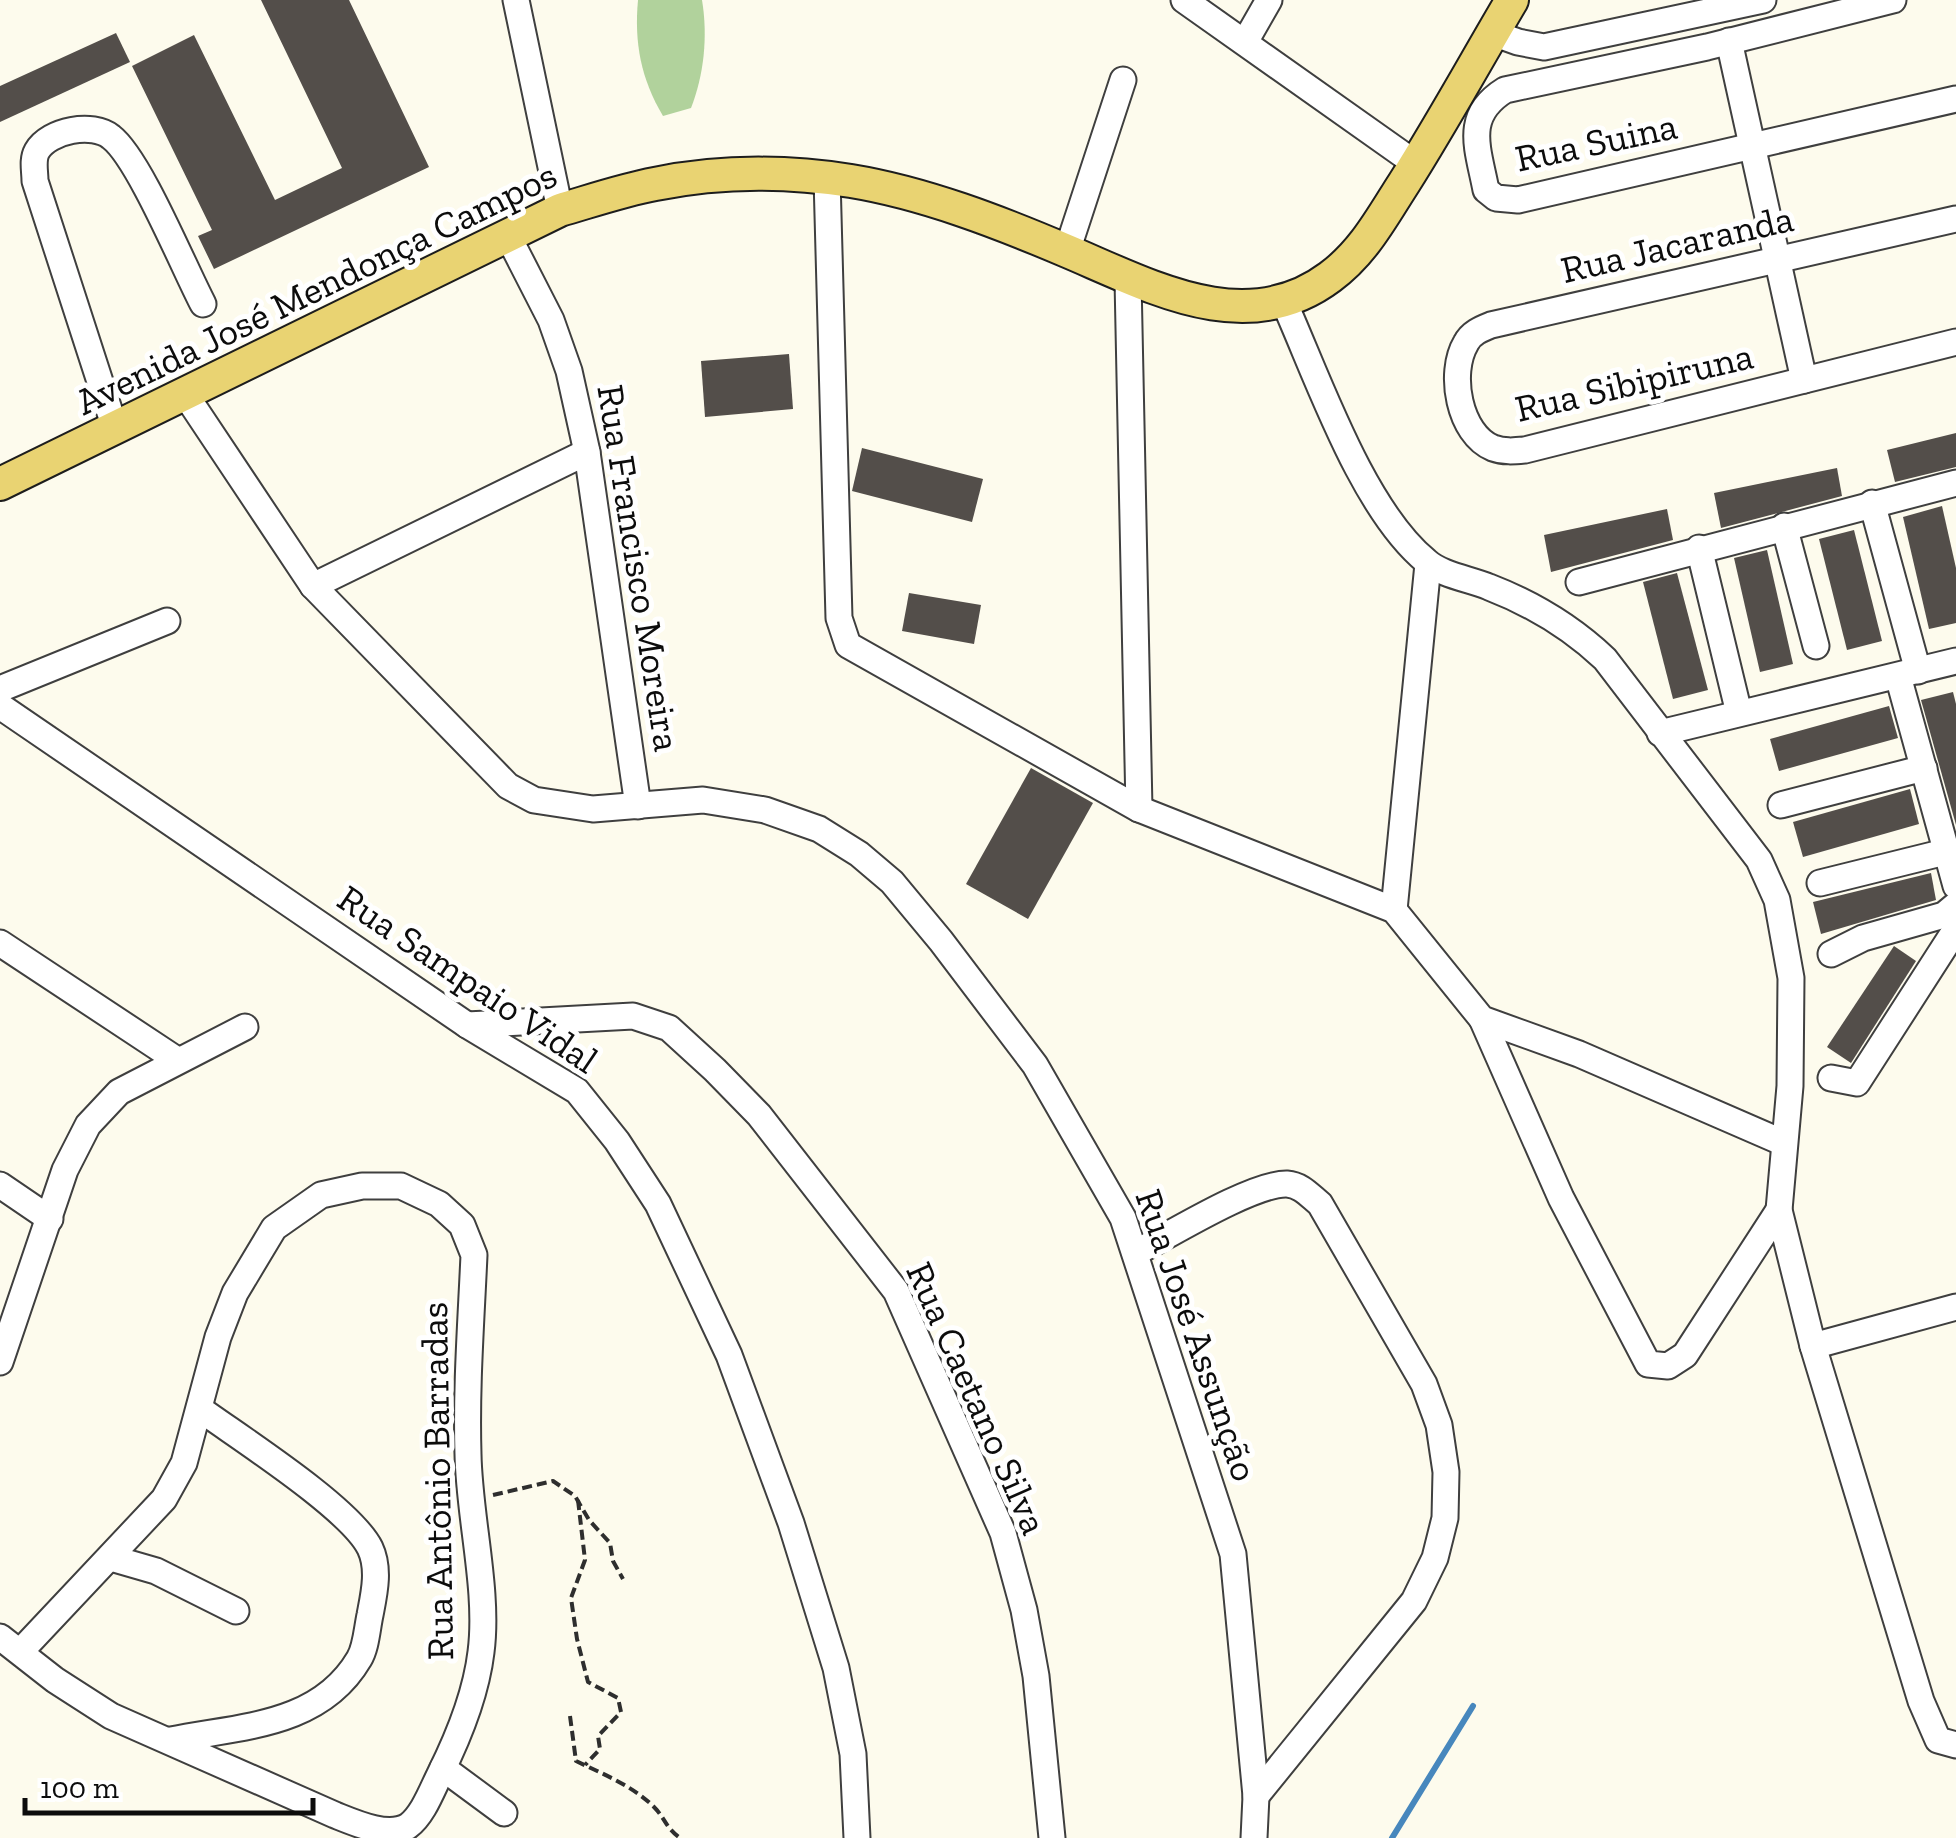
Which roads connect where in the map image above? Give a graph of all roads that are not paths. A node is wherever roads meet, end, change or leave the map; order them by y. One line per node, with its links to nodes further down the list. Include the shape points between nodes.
1 (516, 0): 16 (street)
2 (1184, 0): 10 (street)
3 (1269, 0): 10 (street)
4 (1512, 0): 8 (main road, Avenida José Mendonça Campos)
5 (1763, 0): 7 (street)
6 (1893, 0): 9 (street)
7 (1719, 8): 8 (street, via 1544,46); 9 (street); 9 (street)
8 (1493, 33): 14 (main road, Avenida José Mendonça Campos)
9 (1727, 41): 13 (street); 13 (street, Rua Suina, via 1505,90 1489,100 1475,134 1486,190 1518,200)
10 (1245, 42): 14 (street)
11 (1123, 80): 19 (street)
12 (1956, 99): 13 (street, Rua Jacaranda)
13 (1752, 146): 20 (street)
14 (1416, 164): 22 (main road, Avenida José Mendonça Campos, via 1352,259)
15 (827, 178): 16 (main road, Avenida José Mendonça Campos, via 696,178); 19 (main road, Avenida José Mendonça Campos, via 895,190); 49 (street, via 841,633 848,645)
16 (560, 210): 18 (main road, Avenida José Mendonça Campos)
17 (1956, 219): 20 (street, Rua Jacaranda)
18 (508, 234): 27 (main road, Avenida José Mendonça Campos); 29 (street, Rua Francisco Moreira, via 557,337)
19 (1067, 252): 21 (main road, Avenida José Mendonça Campos)
20 (1778, 260): 25 (street); 26 (street, Rua Jacaranda, via 1491,324 1466,342)
21 (1128, 280): 22 (main road, Avenida José Mendonça Campos, via 1220,304); 49 (street)
22 (1284, 302): 35 (street, via 1350,451 1385,512)
23 (203, 304): 28 (street, via 126,150 100,129 44,141 34,155 36,181)
24 (1956, 342): 25 (street)
25 (1804, 380): 26 (street, Rua Sibipiruna, via 1508,451 1481,441)
26 (1456, 388)
27 (185, 394): 28 (main road, Avenida José Mendonça Campos); 37 (street, Rua José Assunção)
28 (115, 428): 31 (main road, Avenida José Mendonça Campos)
29 (587, 452): 37 (street); 48 (street, Rua Francisco Moreira)
30 (1956, 483): 32 (street)
31 (0, 484)
32 (1872, 503): 33 (street); 41 (street)
33 (1784, 526): 34 (street); 39 (street)
34 (1699, 548): 36 (street); 44 (street)
35 (1428, 564): 45 (street, via 1575,631); 54 (street)
36 (1579, 582)
37 (313, 586): 48 (street, Rua José Assunção, via 508,786 560,806)
38 (167, 621): 42 (street)
39 (1816, 646)
40 (1956, 662): 41 (street)
41 (1908, 674): 44 (street); 46 (street)
42 (0, 689)
43 (0, 706): 59 (street, Rua Sampaio Vidal)
44 (1739, 713): 45 (street)
45 (1660, 733): 63 (street, via 1759,860 1777,900 1791,978)
46 (1924, 768): 47 (street); 50 (street)
47 (1781, 804)
48 (638, 806): 67 (street, Rua José Assunção, via 704,800 765,810 818,830 892,882 1035,1065 1123,1218)
49 (1139, 809): 54 (street)
50 (1948, 851): 51 (street); 52 (street)
51 (1820, 883)
52 (1956, 886)
53 (1956, 905): 57 (street)
54 (1394, 910): 58 (street)
55 (1956, 929): 62 (street, via 1857,1083)
56 (0, 944): 61 (street)
57 (1831, 954)
58 (1482, 1018): 63 (street); 65 (street, via 1561,1198 1648,1364 1668,1366 1684,1355)
59 (466, 1026): 80 (street, Rua Sampaio Vidal, via 576,1091 658,1204 729,1354 836,1668 850,1737); 81 (street, Rua Caetano Silva, via 632,1016 669,1028 759,1116 896,1291 1003,1534 1036,1676)
60 (245, 1027): 61 (street)
61 (176, 1060): 66 (street, via 119,1092 88,1125)
62 (1831, 1078)
63 (1784, 1143): 65 (street)
64 (0, 1185): 66 (street)
65 (1778, 1210): 69 (street)
66 (50, 1220): 70 (street)
67 (1136, 1253): 78 (street, Rua José Assunção, via 1233,1554); 78 (street, via 1250,1194 1302,1187 1320,1204 1424,1384 1438,1426 1446,1518 1414,1601)
68 (1956, 1307): 69 (street)
69 (1813, 1346): 76 (street, via 1931,1729 1938,1740)
70 (0, 1362)
71 (200, 1409): 72 (street, Rua Antônio Barradas, via 164,1499); 75 (street, via 356,1528 371,1550 376,1584 361,1658 315,1706 283,1720); 77 (street, Rua Antônio Barradas, via 235,1292 274,1228 321,1195 362,1186 401,1186 439,1204 462,1225 474,1256 467,1404 482,1649 472,1698)
72 (111, 1558): 73 (street); 74 (street, Rua Antônio Barradas)
73 (236, 1611)
74 (10, 1645): 75 (street, Rua Antônio Barradas, via 112,1716)
75 (171, 1740): 77 (street, Rua Antônio Barradas, via 304,1803 391,1831 408,1826)
76 (1956, 1745)
77 (443, 1768): 79 (street)
78 (1256, 1796): 82 (street, Rua José Assunção)
79 (504, 1812)
80 (857, 1838)
81 (1052, 1838)
82 (1254, 1838)

